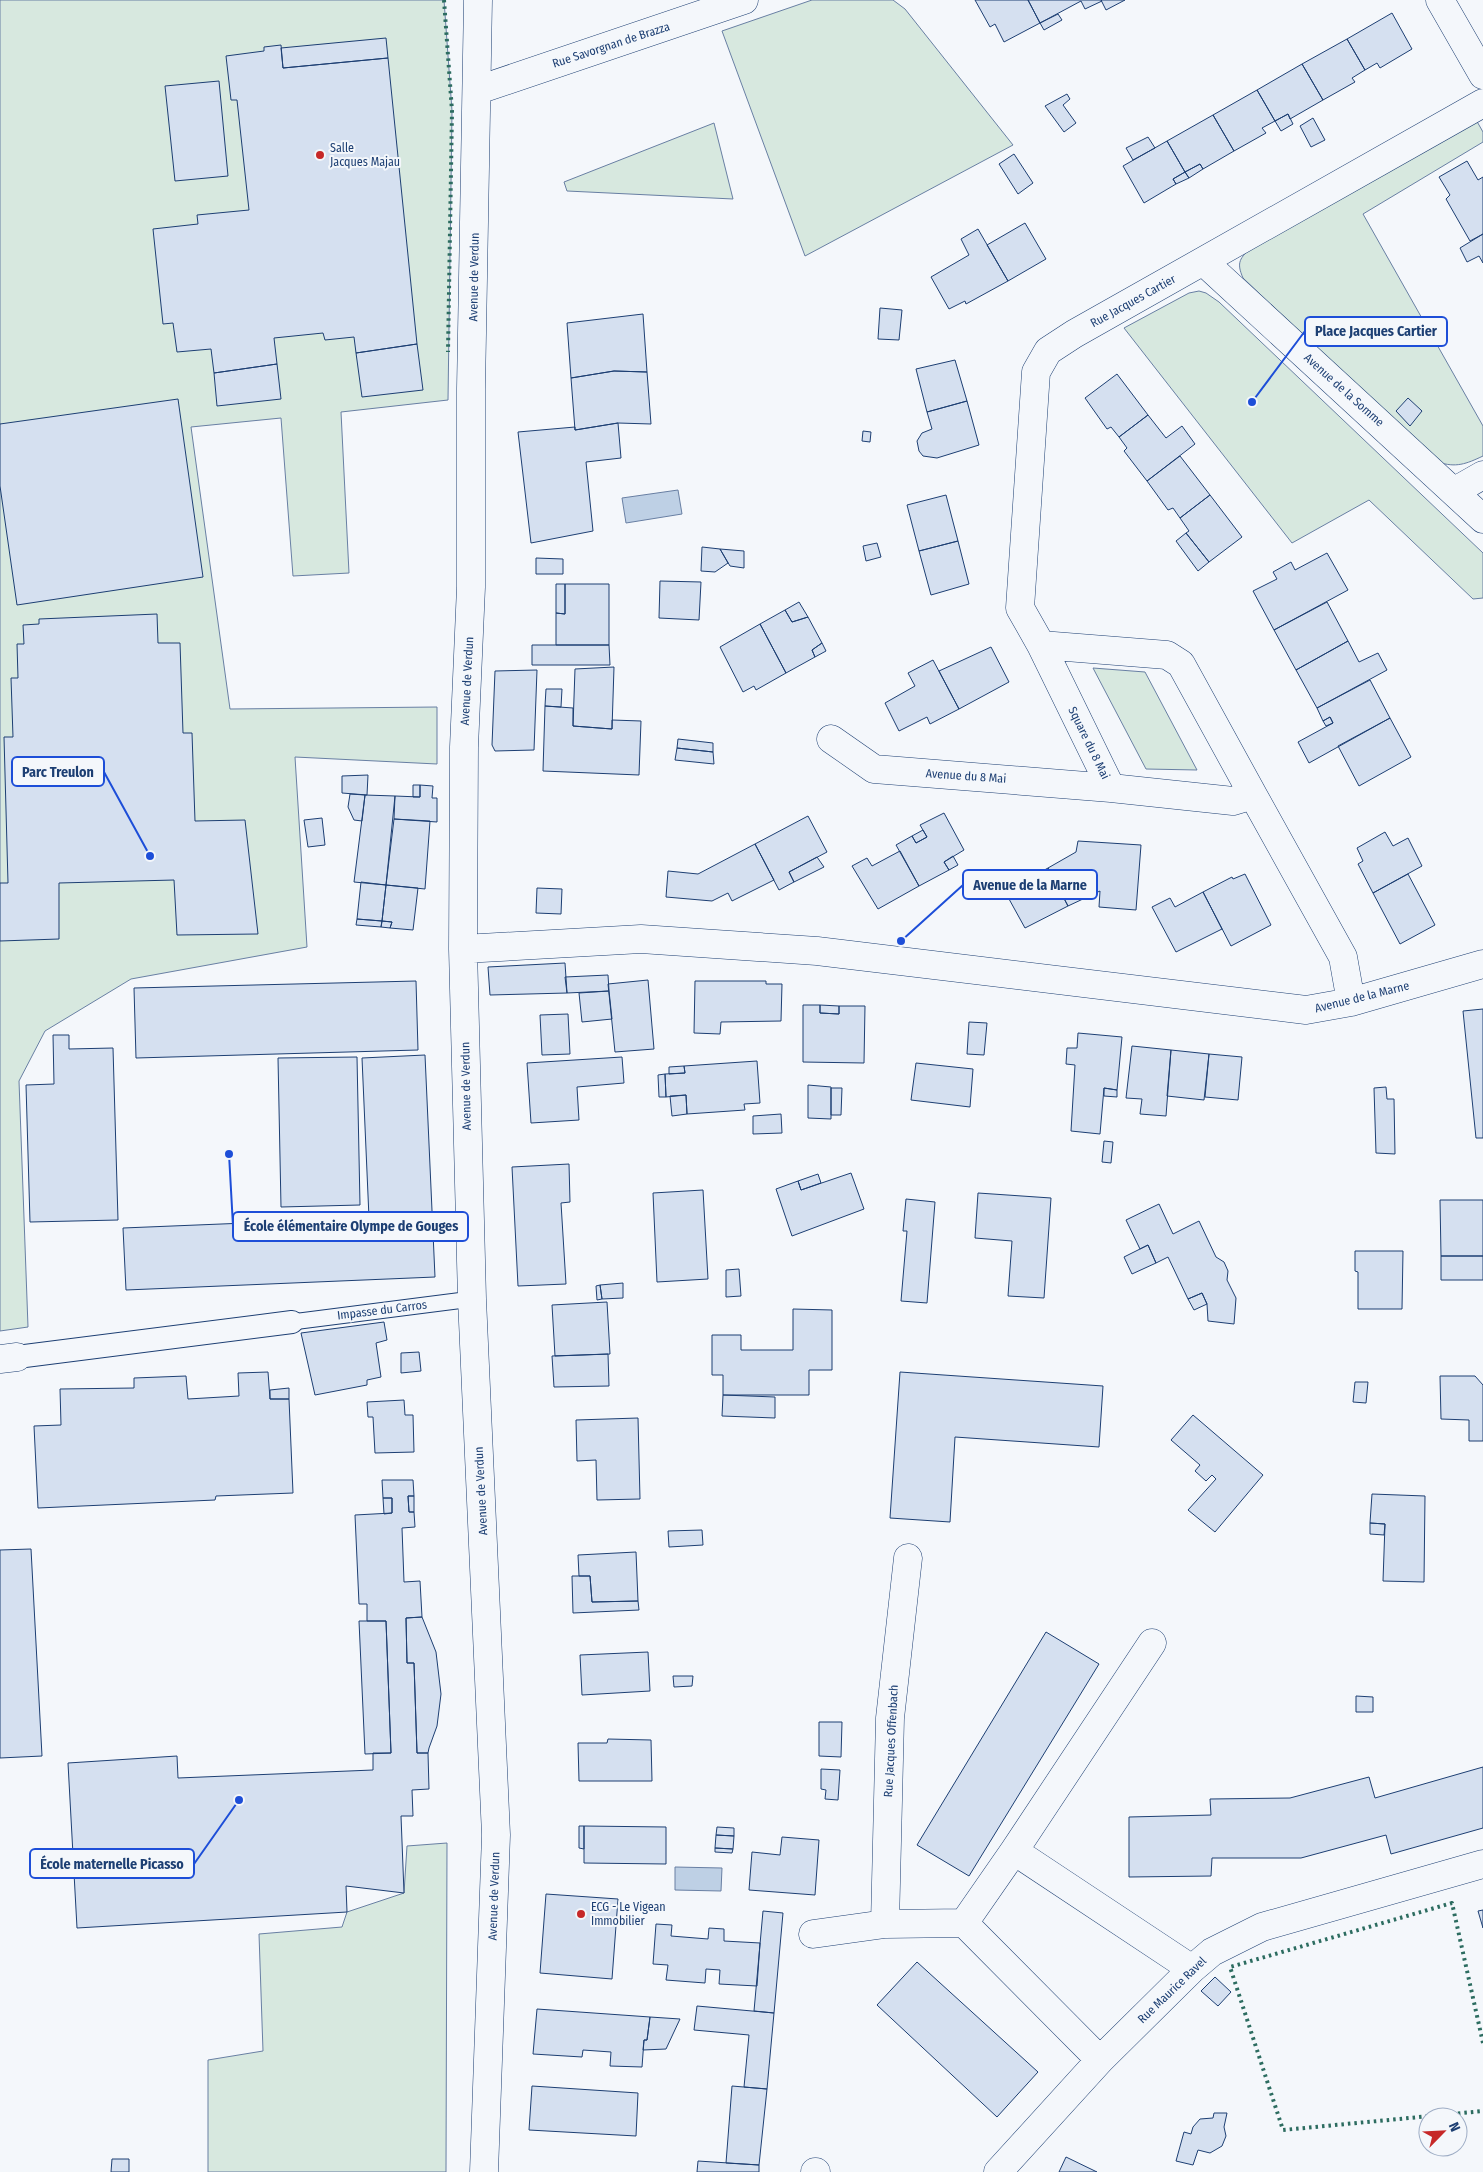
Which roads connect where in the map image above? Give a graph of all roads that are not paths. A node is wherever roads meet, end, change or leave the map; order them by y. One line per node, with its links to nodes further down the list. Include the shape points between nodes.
1 (478, 0): 5 (street, Avenue de Verdun)
2 (744, 0): 5 (street, Rue Savorgnan de Brazza)
3 (1440, 0): 4 (street)
4 (1483, 75)
5 (478, 90): 15 (street, Avenue de Verdun, via 471,587 464,747)
6 (1483, 103): 7 (street, Rue Jacques Cartier)
7 (1204, 262): 9 (street, Avenue de la Somme); 11 (street, Rue Jacques Cartier, via 1048,351 1036,372 1020,608)
8 (1483, 475): 9 (street)
9 (1455, 491): 10 (street, Avenue de la Somme)
10 (1483, 519)
11 (1041, 645): 13 (street, Square du 8 Mai); 14 (street, via 1167,655 1181,664)
12 (831, 739): 13 (street, Avenue du 8 Mai, via 874,769)
13 (1111, 788): 14 (street, Square du 8 Mai, via 1233,801)
14 (1253, 795): 17 (street, via 1343,957)
15 (463, 949): 17 (street, Avenue de la Marne, via 641,939 817,951 1306,1010); 18 (street, Avenue de Verdun)
16 (1483, 964): 17 (street, Avenue de la Marne)
17 (1351, 1002)
18 (472, 1299): 19 (lane, Impasse du Carros); 30 (street, Avenue de Verdun, via 496,1835)
19 (292, 1322): 20 (street)
20 (9, 1358)
21 (908, 1558): 26 (street, Rue Jacques Offenbach, via 890,1718)
22 (1152, 1643): 23 (street)
23 (1014, 1852): 25 (street); 28 (street)
24 (1483, 1864): 28 (street, Rue Maurice Ravel, via 1262,1927 1212,1952)
25 (964, 1922): 26 (street); 29 (street)
26 (885, 1924): 27 (street)
27 (813, 1934)
28 (1192, 1969): 29 (street, Rue Maurice Ravel)
29 (1100, 2060): 31 (street, Rue Maurice Ravel)
30 (484, 2172)
31 (998, 2172)

